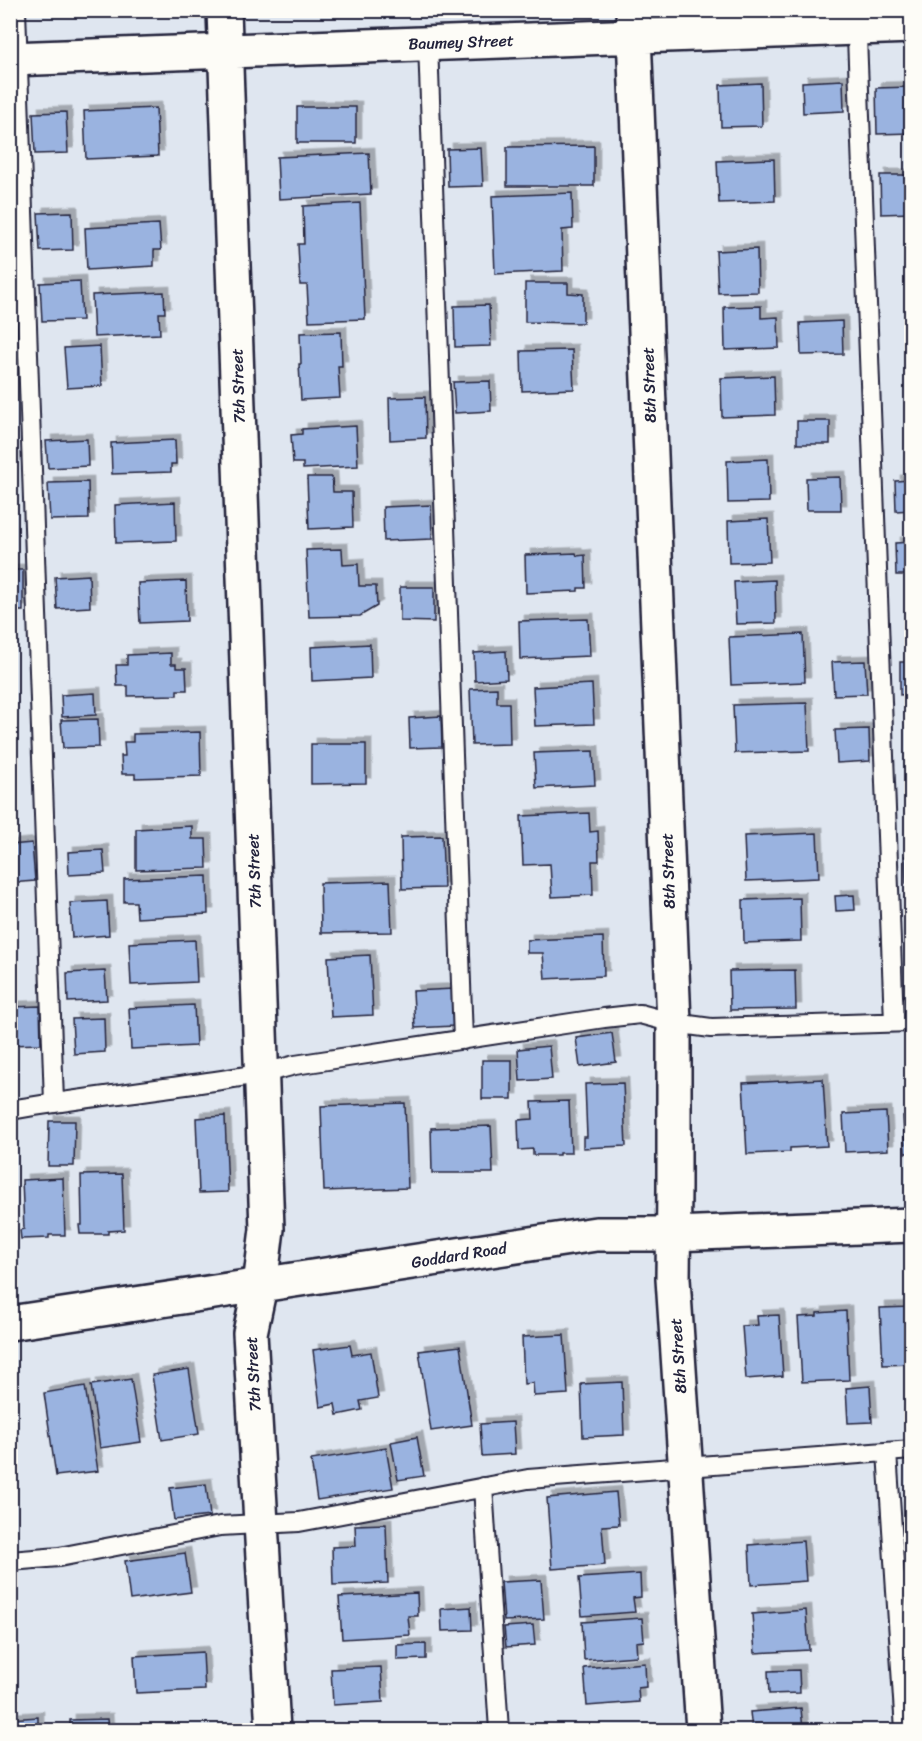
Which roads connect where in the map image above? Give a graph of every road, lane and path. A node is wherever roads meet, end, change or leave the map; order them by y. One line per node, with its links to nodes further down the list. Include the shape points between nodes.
1 (16, 10): 8 (lane)
2 (224, 10): 7 (street, 7th Street)
3 (856, 19): 4 (street, Baumey Street); 5 (street, Baumey Street); 9 (lane)
4 (634, 24): 6 (street, Baumey Street); 10 (street, 8th Street)
5 (912, 26)
6 (428, 43): 7 (street, Baumey Street); 11 (lane)
7 (226, 50): 8 (street, Baumey Street); 12 (street, 7th Street)
8 (14, 59): 13 (lane)
9 (903, 1022): 10 (lane, via 711,1028)
10 (674, 1023): 11 (lane, via 640,1014); 16 (street, 8th Street)
11 (463, 1040): 12 (lane, via 295,1065)
12 (262, 1074): 13 (lane); 17 (street, 7th Street, via 267,1229)
13 (54, 1102): 14 (lane)
14 (10, 1110)
15 (912, 1225): 16 (street, Goddard Road)
16 (673, 1234): 17 (street, Goddard Road, via 596,1234); 21 (street, 8th Street)
17 (260, 1286): 18 (street, Goddard Road); 23 (street, 7th Street, via 250,1333)
18 (10, 1323)
19 (912, 1450): 20 (lane)
20 (887, 1452): 21 (lane); 28 (lane)
21 (685, 1467): 22 (lane, via 528,1479); 27 (street, 8th Street)
22 (483, 1487): 23 (lane, via 299,1522); 26 (lane)
23 (261, 1524): 24 (lane, via 220,1526 59,1557); 25 (street, 7th Street)
24 (10, 1561)
25 (273, 1731)
26 (499, 1731)
27 (703, 1731)
28 (905, 1731)

